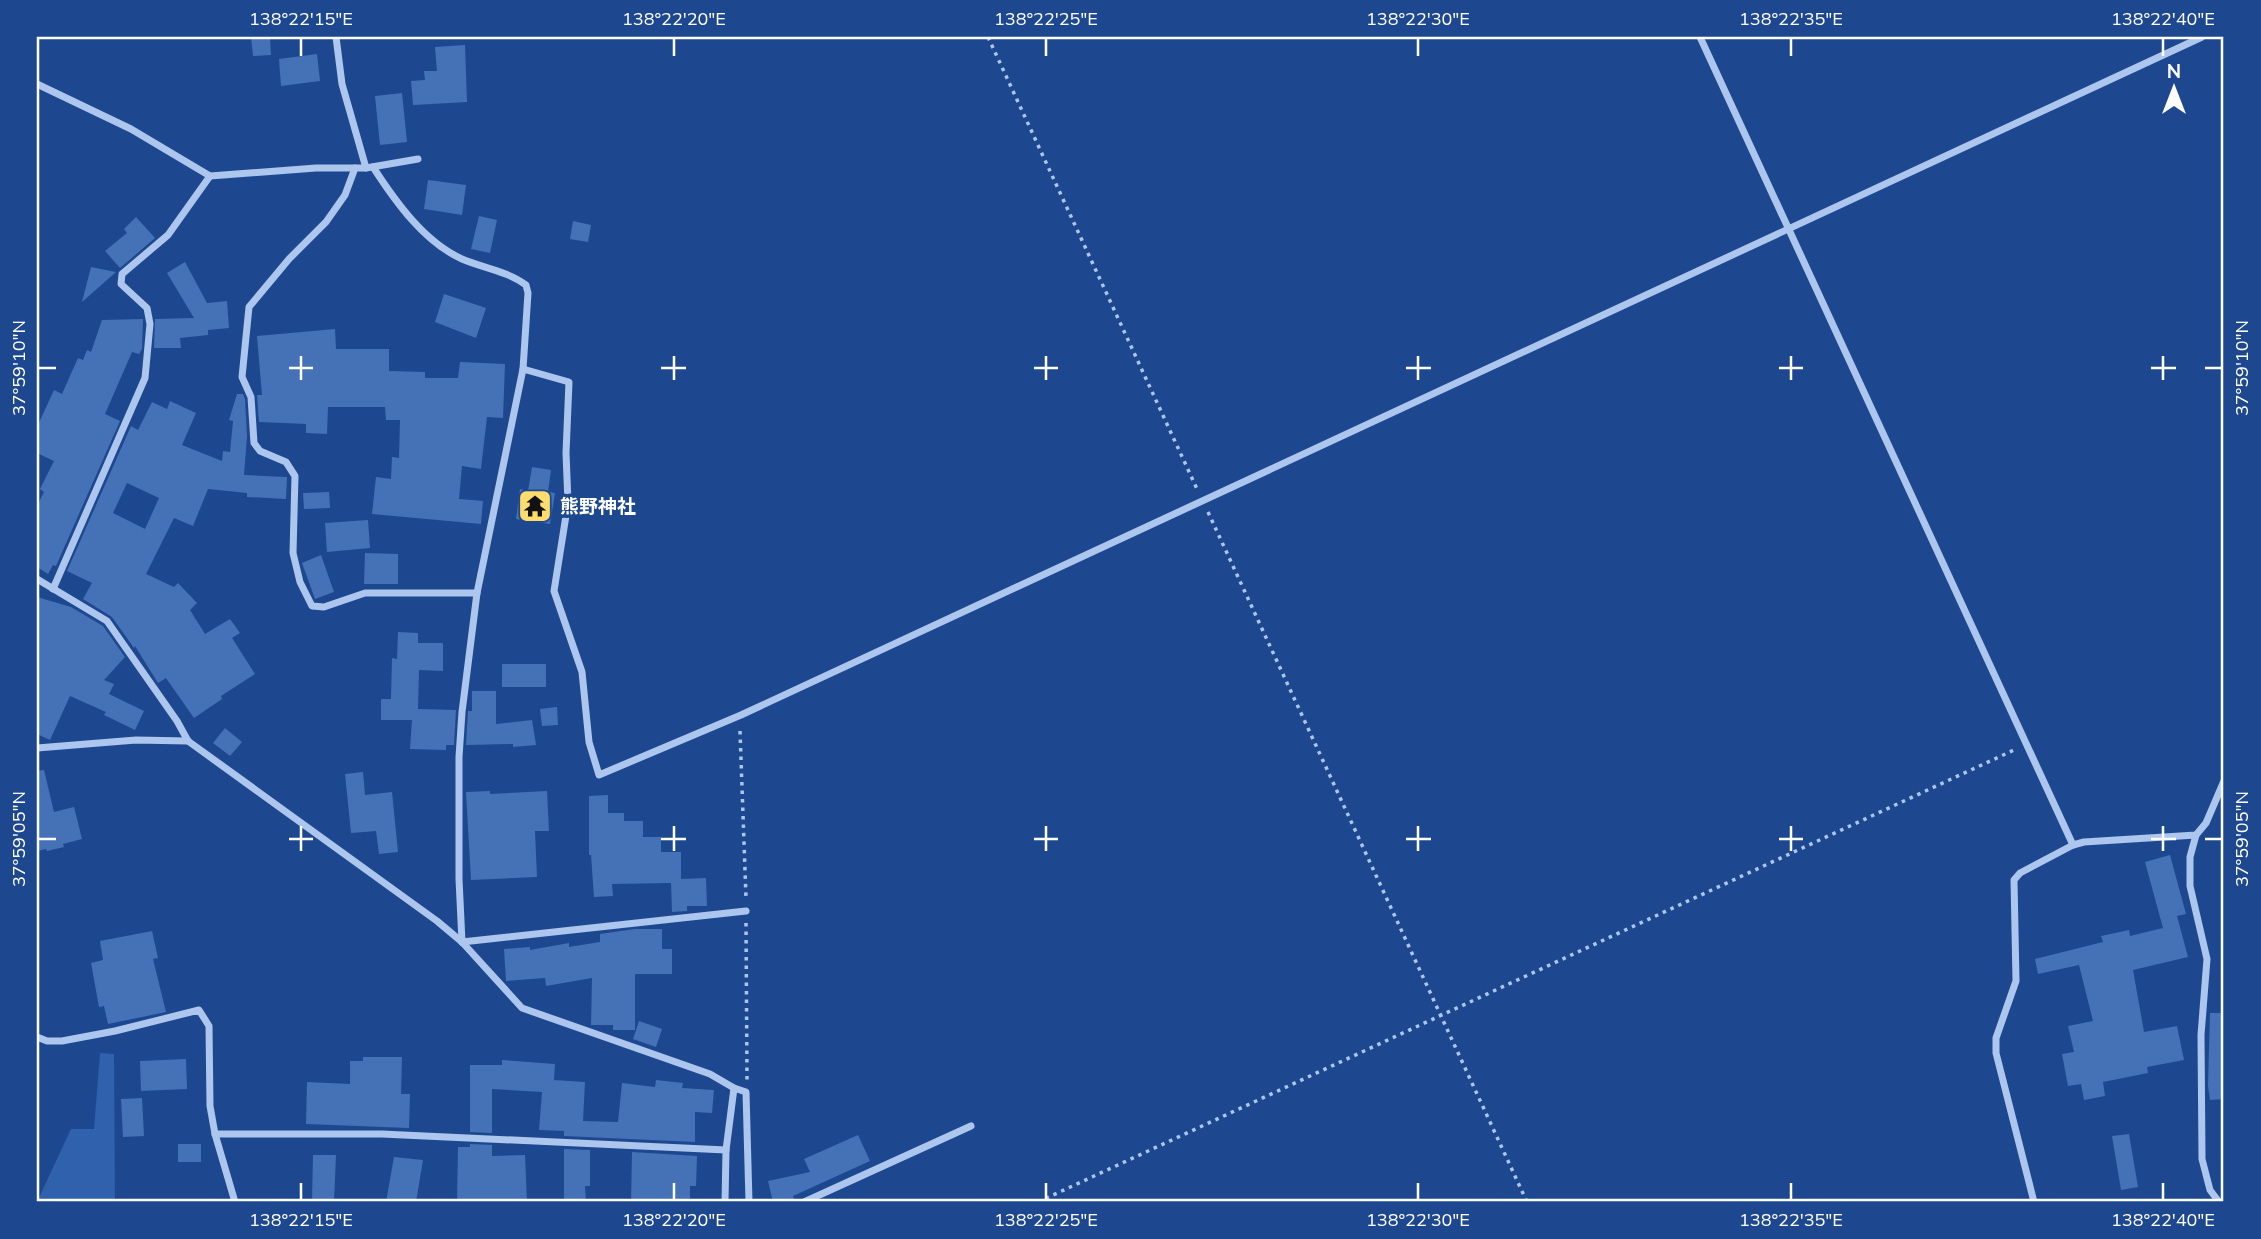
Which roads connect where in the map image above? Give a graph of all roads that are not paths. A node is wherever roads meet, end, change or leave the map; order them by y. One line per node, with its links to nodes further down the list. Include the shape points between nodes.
1 (335, 37): 6 (street, via 342,84)
2 (1700, 37): 9 (street)
3 (2202, 37): 9 (street)
4 (37, 84): 8 (street, via 131,129)
5 (418, 159): 6 (street)
6 (370, 167): 7 (street); 10 (street, via 440,247 526,285)
7 (355, 168): 8 (street); 13 (street, via 345,195 326,222 249,307 242,377 251,397 254,443 286,462 295,476 293,553 312,606 324,607 365,593)
8 (210, 176): 12 (street, via 168,235 122,274 121,284 147,308 145,378)
9 (1788, 230): 10 (street, via 741,715 599,775 589,742 582,672 554,592 568,503 569,382); 18 (street)
10 (523, 369): 13 (street)
11 (37, 579): 12 (street)
12 (53, 589): 14 (street, via 107,621)
13 (478, 593): 20 (street, via 459,758)
14 (188, 741): 15 (street); 20 (street)
15 (37, 748)
16 (2224, 781): 17 (street)
17 (2196, 835): 18 (street); 31 (street, via 2190,886 2207,959 2201,1035 2202,1159 2210,1190)
18 (2073, 845): 30 (street, via 2014,880 2017,981 1996,1038)
19 (746, 911): 20 (street)
20 (462, 943): 22 (street, via 522,1007 710,1074)
21 (37, 1037): 24 (street, via 62,1041 199,1010 209,1026)
22 (734, 1088): 25 (street); 28 (street, via 746,1092)
23 (971, 1126): 29 (street)
24 (215, 1134): 25 (street, via 382,1134); 26 (street)
25 (726, 1150): 27 (street)
26 (235, 1202)
27 (725, 1202)
28 (749, 1202)
29 (804, 1202)
30 (2034, 1202)
31 (2219, 1202)

